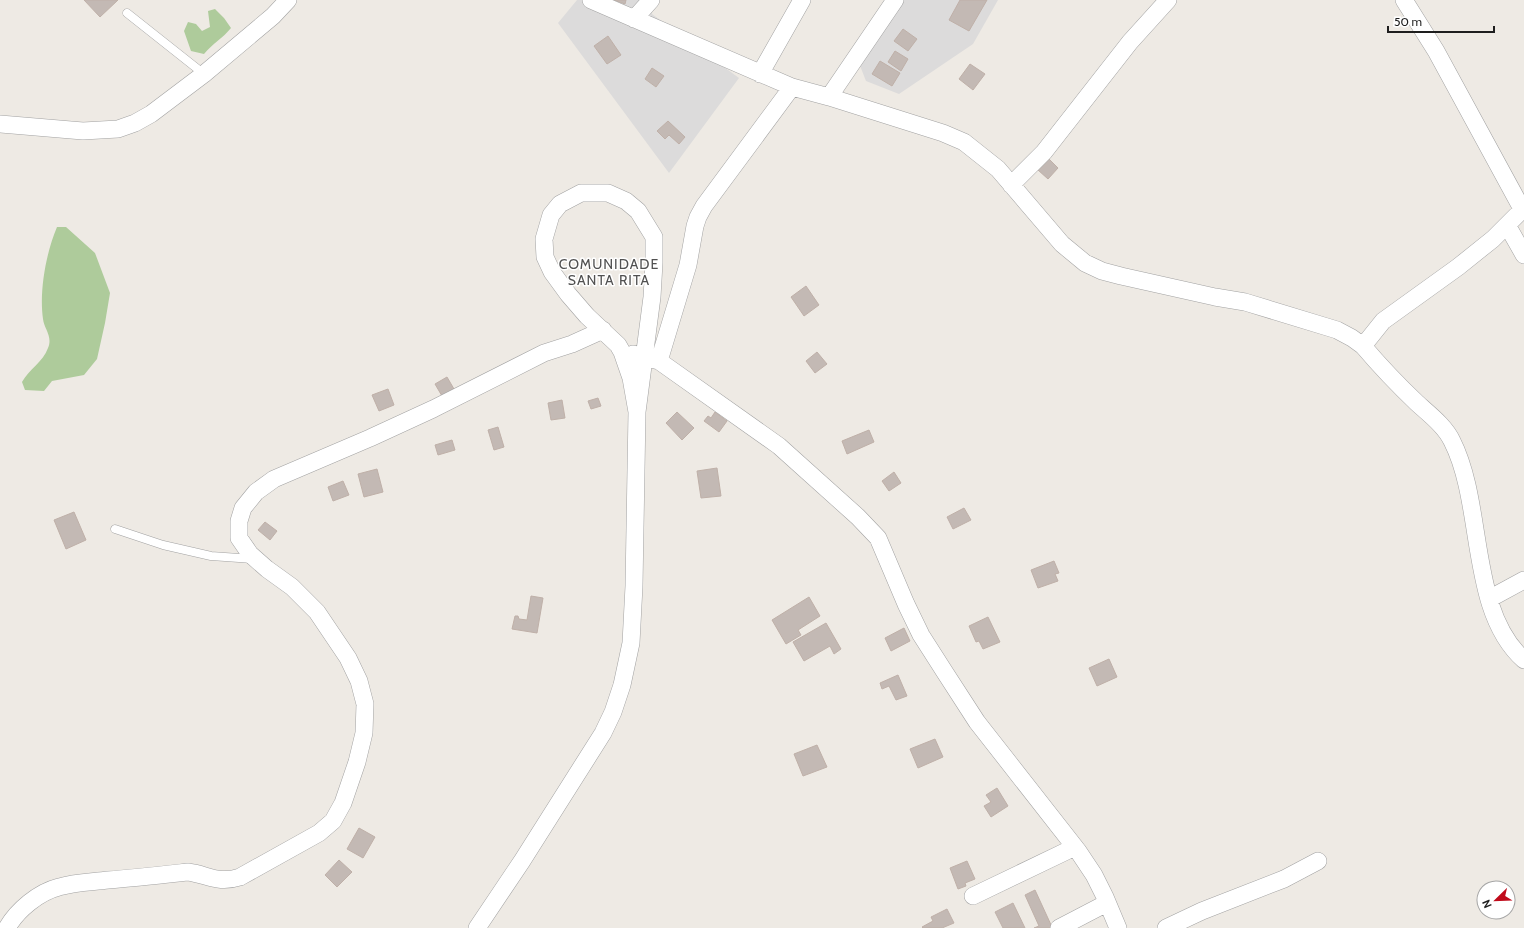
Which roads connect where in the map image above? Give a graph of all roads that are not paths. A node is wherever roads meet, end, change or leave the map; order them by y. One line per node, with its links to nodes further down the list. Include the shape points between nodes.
1 (288, 0): 10 (street, via 273,16)
2 (591, 0): 9 (street)
3 (651, 0): 9 (street)
4 (802, 0): 11 (street)
5 (895, 0): 13 (street)
6 (1168, 0): 15 (street, via 1130,42 1044,152)
7 (1404, 0): 16 (street, via 1436,51)
8 (127, 13): 10 (lane)
9 (634, 19): 11 (street)
10 (204, 74): 14 (street, via 151,114 118,128 83,131)
11 (760, 74): 12 (street)
12 (792, 87): 13 (street); 22 (street, via 698,217 688,265)
13 (829, 97): 15 (street, via 964,142 998,169)
14 (0, 124)
15 (1012, 185): 20 (street, via 1062,244 1085,263 1102,271 1245,302 1337,330)
16 (1523, 208): 17 (street)
17 (1507, 225): 18 (street); 20 (street, via 1458,267 1383,321)
18 (1524, 255)
19 (603, 330): 21 (street); 22 (street, via 568,294 552,272 546,257 544,239 551,215 560,204 581,193 608,193 626,201 638,211 654,237); 25 (street, via 544,353 433,409 274,479 256,492 244,508 239,521 239,538)
20 (1363, 346): 27 (street, via 1452,440 1465,472)
21 (622, 352): 22 (street); 23 (street, via 631,378)
22 (652, 359): 23 (street); 29 (street, via 779,446 878,538 909,610 944,671 977,722)
23 (637, 412): 34 (street, via 631,643 622,685 604,733)
24 (115, 529): 25 (lane, via 163,545 211,556)
25 (256, 560): 33 (street, via 292,587 317,612 348,658 359,681 365,704 364,733 344,803 333,821 319,834 240,878 218,880 188,872 59,887 32,901 20,911)
26 (1524, 580): 27 (street)
27 (1489, 600): 28 (street, via 1505,638)
28 (1524, 660)
29 (1075, 847): 31 (street); 32 (street, via 1094,875)
30 (1318, 860): 37 (street, via 1284,879)
31 (973, 896)
32 (1108, 903): 35 (street); 36 (street)
33 (7, 928)
34 (477, 928)
35 (1059, 928)
36 (1118, 928)
37 (1166, 928)

